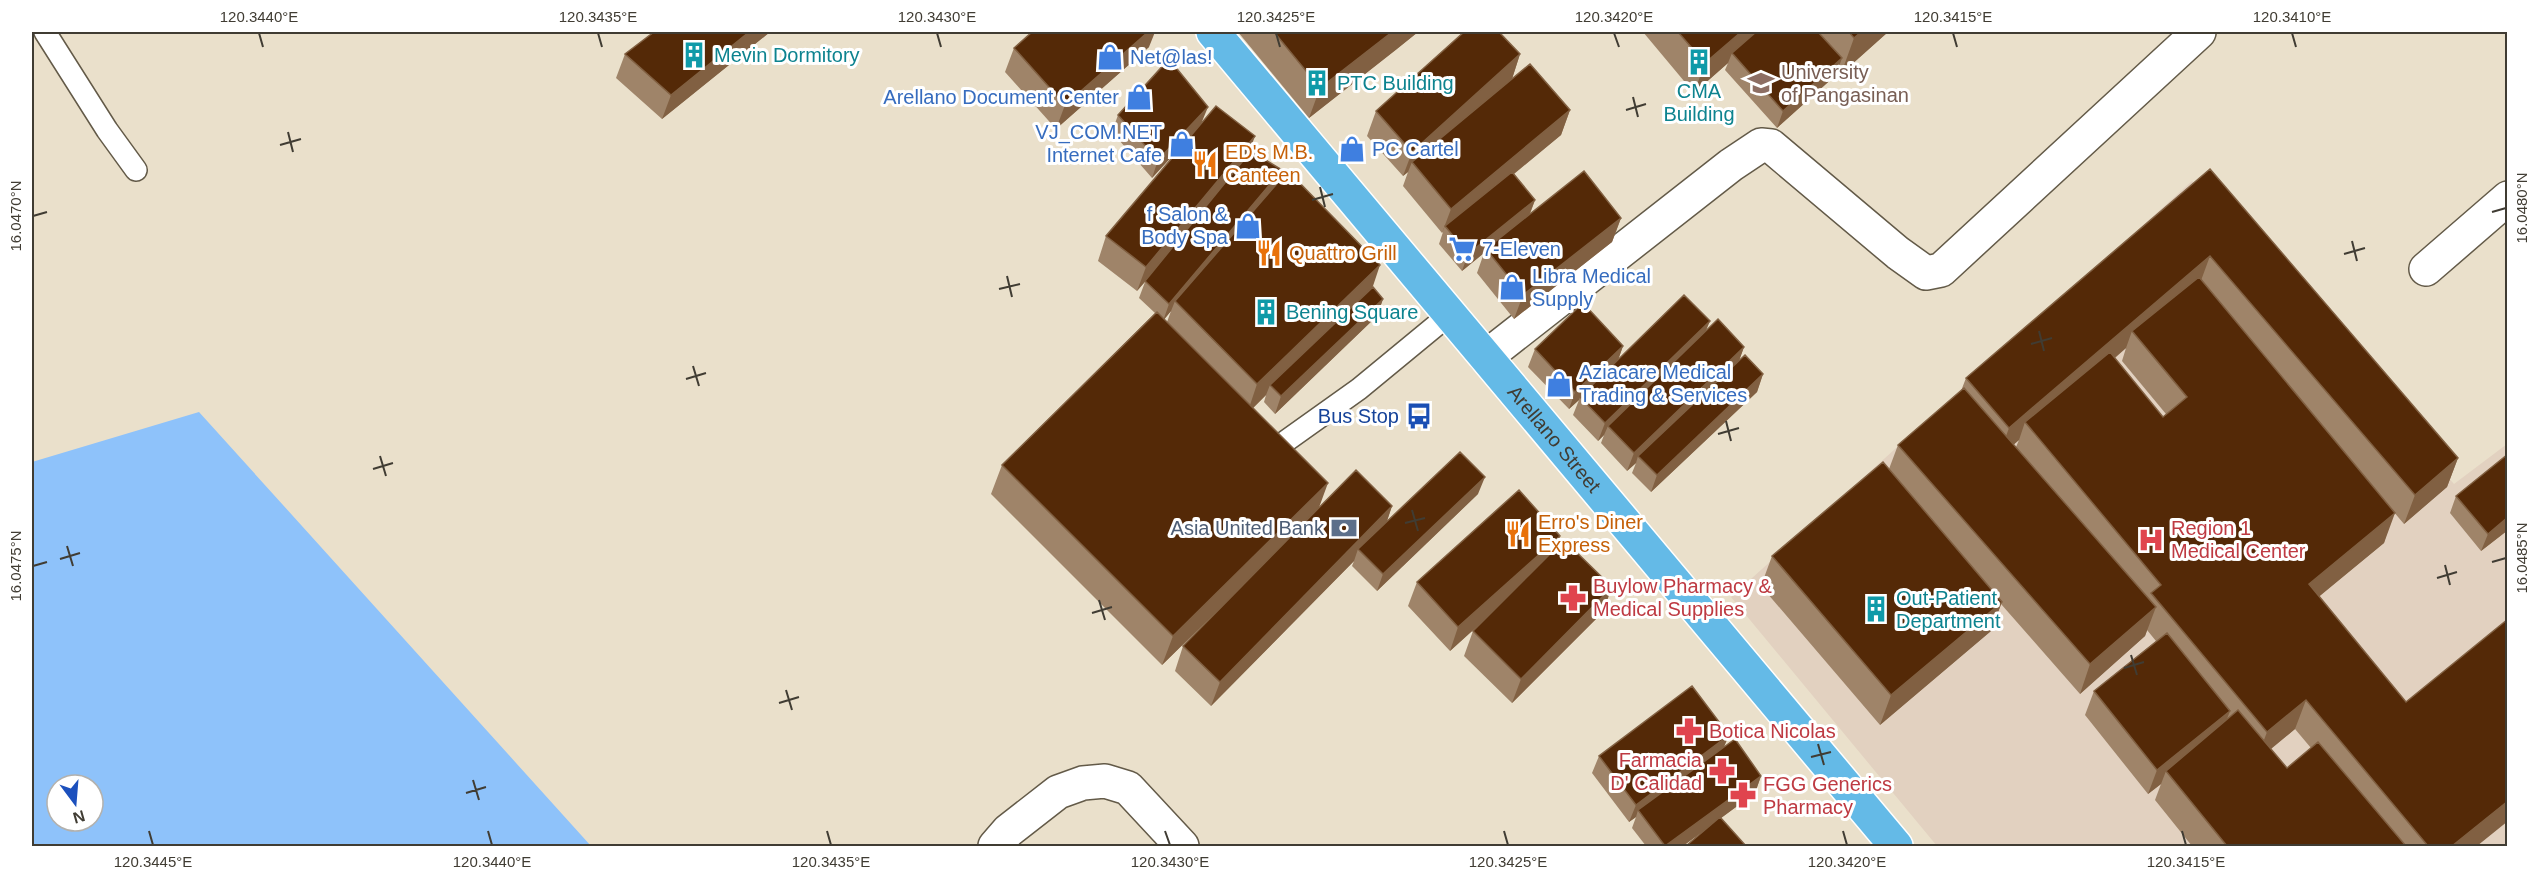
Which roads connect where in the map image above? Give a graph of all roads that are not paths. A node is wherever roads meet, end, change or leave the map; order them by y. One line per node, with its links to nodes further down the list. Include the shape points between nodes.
1 (45, 32): 4 (lane)
2 (1213, 32): 7 (highway, Arellano Street)
3 (2199, 32): 8 (street, via 1941,270 1926,273 1771,146 1761,145)
4 (136, 170)
5 (2508, 198): 6 (street)
6 (2426, 269)
7 (1450, 314): 8 (highway, Arellano Street); 9 (lane, via 1359,389)
8 (1486, 357): 12 (highway, Arellano Street)
9 (1279, 446)
10 (995, 846): 11 (street, via 1058,792 1083,783 1105,781 1128,788)
11 (1182, 846)
12 (1896, 846)

